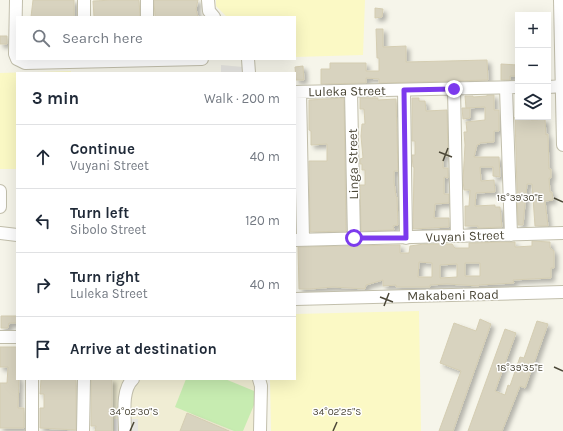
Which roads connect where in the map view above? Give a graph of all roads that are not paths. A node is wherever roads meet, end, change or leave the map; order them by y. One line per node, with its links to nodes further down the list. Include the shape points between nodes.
1 (16, 0): 9 (street)
2 (84, 0): 6 (street)
3 (147, 0): 7 (street)
4 (208, 0): 8 (street, via 209,11)
5 (560, 0): 15 (street)
6 (84, 16)
7 (147, 16)
8 (213, 16)
9 (16, 56)
10 (19, 60): 11 (street, via 25,63)
11 (83, 60): 12 (street)
12 (146, 60)
13 (248, 60): 14 (street)
14 (249, 72)
15 (562, 86): 16 (street); 22 (street)
16 (551, 87)
17 (512, 88): 18 (street, Luleka Street); 29 (street)
18 (454, 89): 19 (street, Luleka Street); 30 (street)
19 (404, 90): 20 (street, Luleka Street); 32 (street)
20 (351, 91): 21 (street, Luleka Street); 31 (street, Linga Street)
21 (298, 92): 23 (street)
22 (563, 145)
23 (298, 154): 33 (street)
24 (0, 191): 25 (street)
25 (0, 207)
26 (0, 233): 28 (street)
27 (563, 234): 29 (street, Vuyani Street)
28 (16, 235)
29 (511, 235): 30 (street, Vuyani Street)
30 (457, 236): 32 (street, Vuyani Street)
31 (354, 238): 32 (street, Vuyani Street); 33 (street, Vuyani Street)
32 (406, 238)
33 (299, 240)
34 (563, 292): 35 (street, Makabeni Road)
35 (296, 299)
36 (0, 337): 37 (street)
37 (16, 337)
38 (32, 380): 42 (street)
39 (84, 380): 43 (street)
40 (132, 380): 44 (street, via 127,386 125,397)
41 (259, 380): 45 (street)
42 (32, 431)
43 (83, 431)
44 (125, 431)
45 (260, 431)

